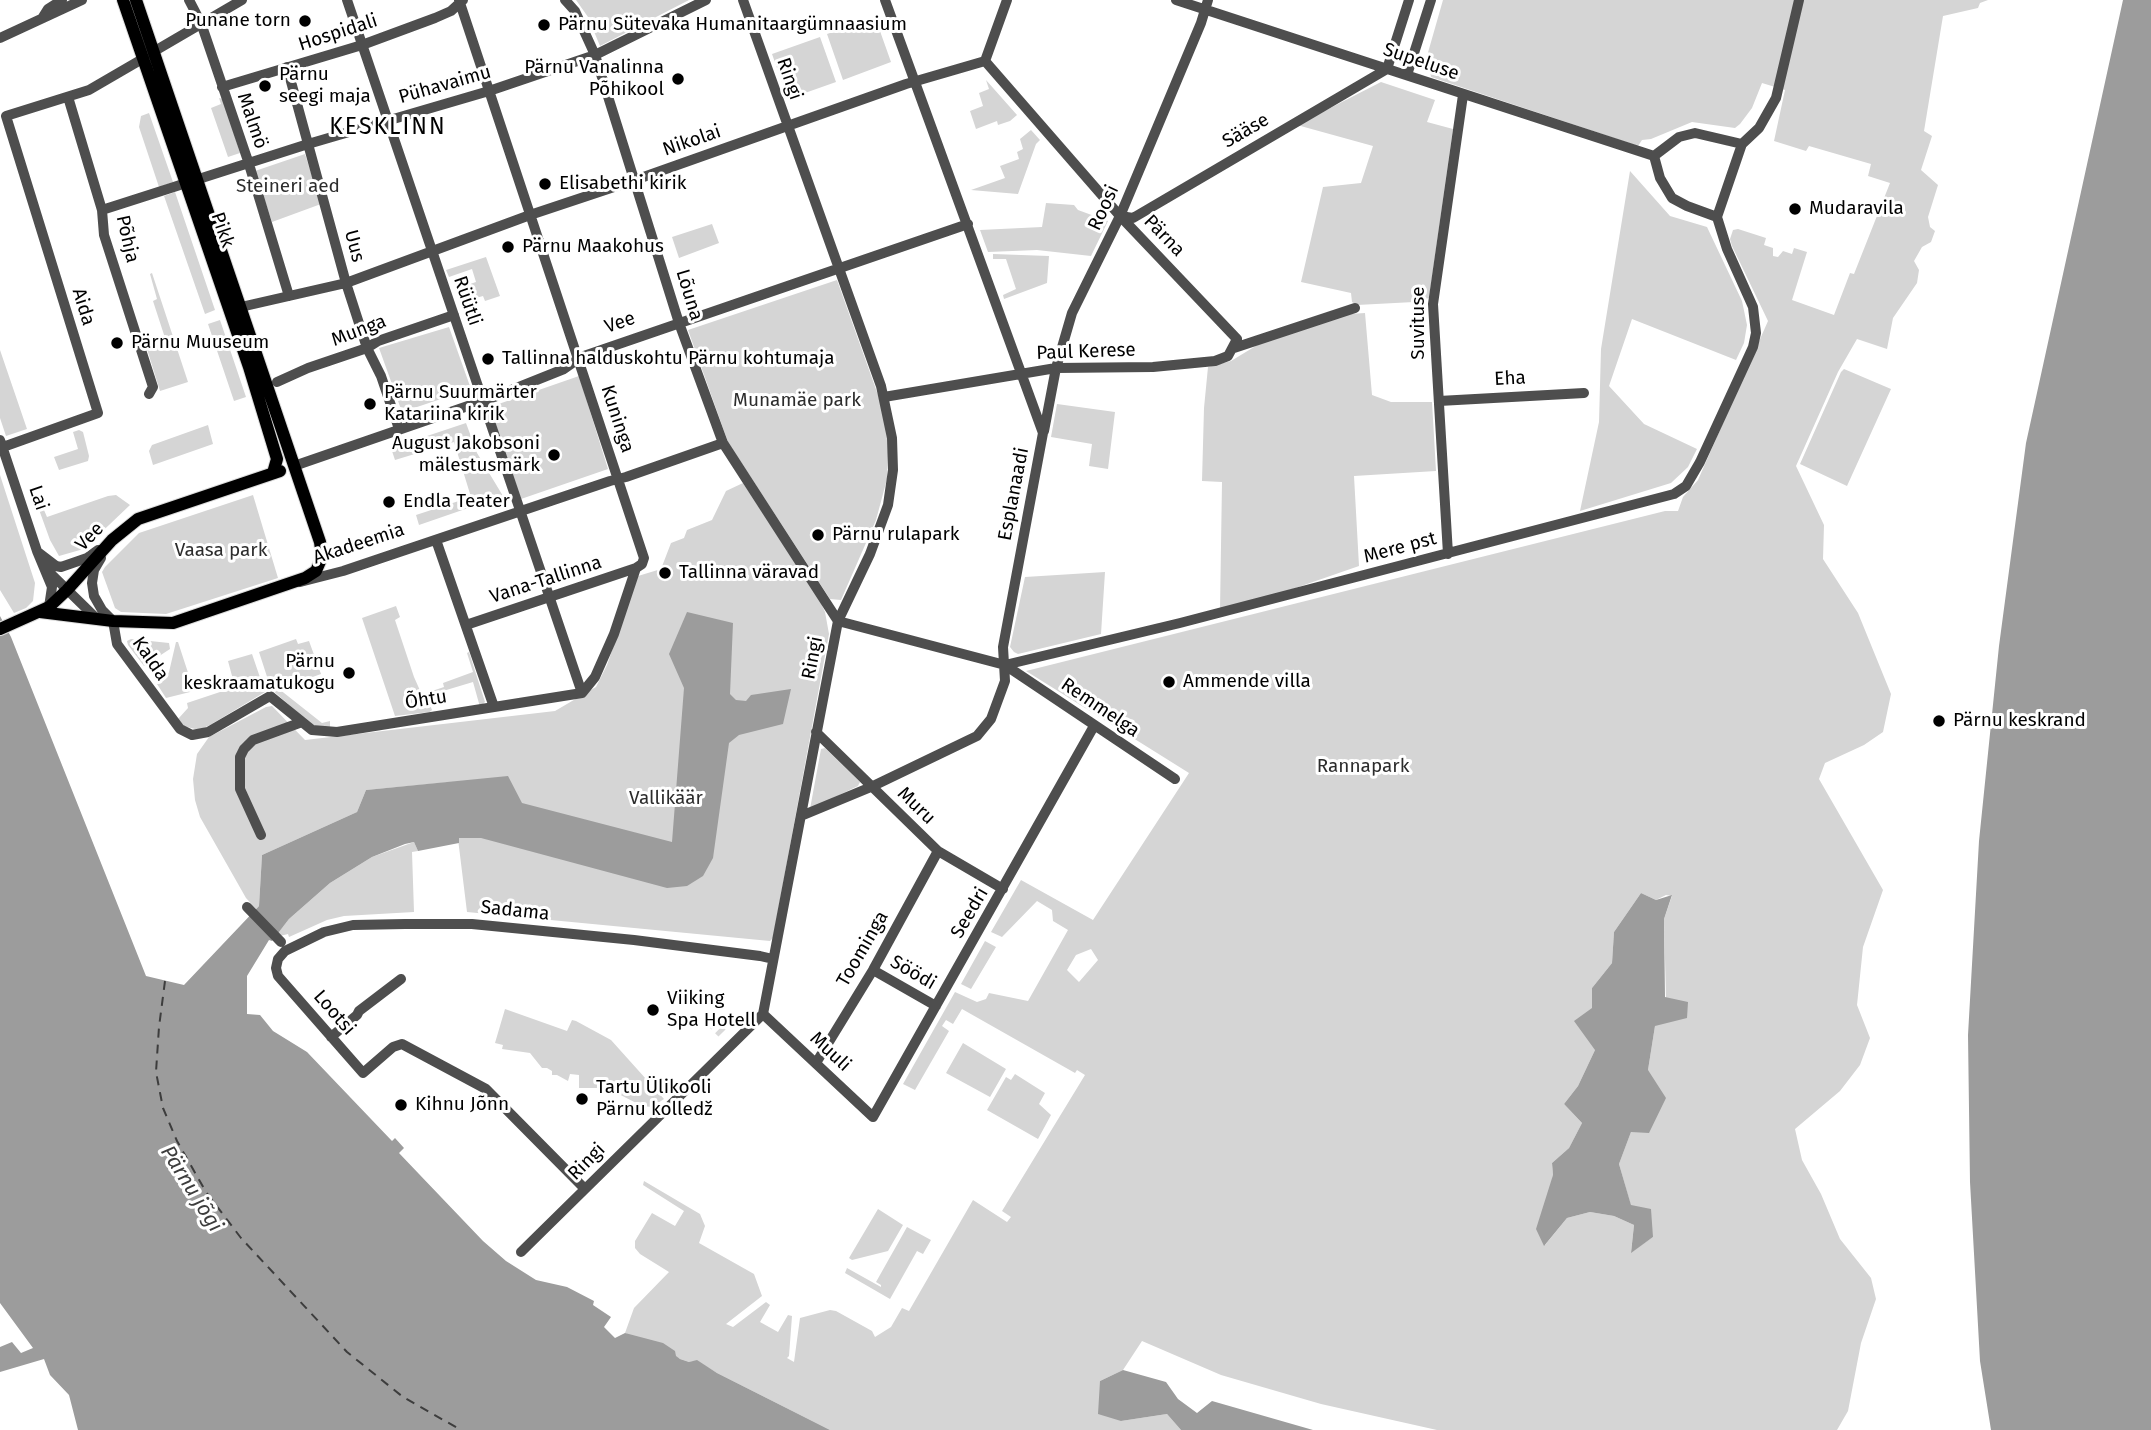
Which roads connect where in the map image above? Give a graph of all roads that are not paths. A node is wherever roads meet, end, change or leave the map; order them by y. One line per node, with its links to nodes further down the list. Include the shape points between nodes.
1 (62, 0): 19 (street)
2 (82, 0): 19 (street)
3 (123, 0): 23 (main road, Pikk)
4 (136, 0): 23 (main road, Pikk)
5 (189, 0): 20 (street, Malmö)
6 (242, 0): 20 (street)
7 (347, 0): 22 (street, Rüütli)
8 (459, 0): 22 (street, Hospidali, via 451,11); 31 (street, Kuninga)
9 (565, 0): 24 (street, Lõuna, via 575,10)
10 (706, 0): 24 (street, Pühavaimu)
11 (743, 0): 35 (street, Ringi)
12 (885, 0): 29 (street, Esplanaadi)
13 (1007, 0): 25 (street)
14 (1176, 0): 18 (street, Supeluse)
15 (1409, 0): 27 (street)
16 (1431, 0): 28 (street)
17 (1800, 0): 37 (street, via 1776,98 1759,128)
18 (1207, 5): 27 (street, Supeluse); 44 (street, Roosi)
19 (43, 17): 21 (street)
20 (201, 23): 23 (street); 30 (street, Malmö)
21 (0, 38)
22 (362, 45): 26 (street, Hospidali); 34 (street, Rüütli)
23 (149, 55): 33 (street); 41 (main road, Pikk)
24 (595, 55): 31 (street, Pühavaimu); 40 (street, Lõuna)
25 (985, 61): 29 (street, Nikolai); 44 (street, Pärna)
26 (287, 67): 30 (street, Hospidali); 36 (street, Uus)
27 (1387, 69): 28 (street, Supeluse); 44 (street, Sääse, via 1133,218)
28 (1407, 75): 32 (street, Supeluse)
29 (914, 81): 35 (street, Nikolai); 46 (street, Esplanaadi)
30 (222, 87): 39 (street, Malmö)
31 (489, 91): 34 (street, Pühavaimu); 43 (street, Kuninga)
32 (1463, 95): 38 (street, Supeluse); 65 (street, Suvituse, via 1433,304)
33 (68, 97): 42 (street, Põhja); 68 (street, Aida, via 6,116 98,413)
34 (388, 120): 36 (street, Pühavaimu); 47 (street, Rüütli)
35 (788, 126): 40 (street, Nikolai); 48 (street, Ringi)
36 (308, 144): 39 (street, Pühavaimu); 49 (street, Uus)
37 (1742, 144): 38 (street, via 1695,132 1679,137); 45 (street)
38 (1654, 156): 45 (street, via 1672,198)
39 (249, 165): 41 (street, Pühavaimu); 50 (street, Malmö)
40 (635, 180): 43 (street, Nikolai); 54 (street, Lõuna)
41 (191, 182): 42 (street, Pühavaimu); 52 (main road, Pikk)
42 (102, 210): 61 (street, Põhja, via 104,235)
43 (530, 215): 47 (street, Nikolai); 57 (street, Kuninga)
44 (1120, 216): 55 (street, Pärna); 58 (street, Roosi, via 1072,313)
45 (1717, 217): 77 (street, Mere pst, via 1753,307 1756,334 1754,347 1686,486 1658,500)
46 (968, 224): 48 (street, Vee); 59 (street, Esplanaadi)
47 (432, 251): 49 (street, Nikolai); 53 (street, Rüütli)
48 (838, 270): 54 (street, Vee); 63 (street, Ringi)
49 (346, 283): 50 (street, Nikolai); 56 (street, Uus)
50 (289, 296): 52 (street, Nikolai)
51 (1355, 308): 55 (street, Paul Kerese)
52 (234, 309): 70 (main road, Pikk); 71 (main road, Pikk, via 277,459)
53 (449, 317): 56 (street, Munga); 64 (street, Rüütli)
54 (679, 323): 57 (street, Vee); 69 (street, Lõuna)
55 (1236, 343): 58 (street, Paul Kerese, via 1221,360 1194,364)
56 (367, 348): 60 (street, Munga); 66 (street, Uus)
57 (579, 358): 64 (street, Vee, via 564,369); 72 (street, Kuninga)
58 (1056, 368): 59 (street, Paul Kerese); 67 (street, Roosi)
59 (1023, 373): 63 (street, Paul Kerese); 67 (street, Esplanaadi)
60 (277, 382)
61 (151, 390)
62 (1584, 393): 65 (street, Eha)
63 (884, 397): 86 (street, Ringi, via 892,438 888,505)
64 (481, 401): 66 (street, Vee); 73 (street, Rüütli)
65 (1439, 401): 77 (street, Suvituse)
66 (399, 429): 70 (street, Vee)
67 (1044, 433): 89 (street, Esplanaadi, via 1003,647)
68 (1, 443): 76 (street, Lai)
69 (723, 443): 72 (street, Akadeemia); 86 (street, Lõuna)
70 (293, 466): 71 (main road, Vee); 80 (main road, Pikk, via 322,557 316,571)
71 (273, 473): 74 (main road, Vee, via 138,519)
72 (619, 478): 73 (street, Akadeemia); 79 (street, Kuninga, via 644,558)
73 (520, 511): 75 (street, Akadeemia); 82 (street, Rüütli)
74 (112, 540): 76 (street, via 87,558 61,567); 81 (main road, Vee); 85 (street, Kalda, via 94,570 92,583 98,603)
75 (436, 540): 80 (street, Akadeemia); 87 (street)
76 (37, 551): 78 (street, Lai)
77 (1448, 554): 89 (street, Mere pst)
78 (44, 567): 81 (street, Lai); 83 (street, Lai, via 52,587)
79 (636, 568): 82 (street, Vana-Tallinna); 90 (street, via 596,677)
80 (291, 584): 85 (main road, Akadeemia, via 173,623)
81 (67, 590): 83 (main road, Vee); 84 (street, Lai)
82 (550, 597): 87 (street, Vana-Tallinna); 90 (street, Rüütli)
83 (45, 609): 84 (main road, Akadeemia); 88 (main road)
84 (95, 617): 85 (main road, Akadeemia)
85 (113, 621): 92 (street, Kalda, via 117,644)
86 (838, 621): 89 (street, Mere pst); 95 (street, Ringi)
87 (466, 625): 91 (street)
88 (0, 629)
89 (1005, 666): 94 (street, Remmelga); 97 (street, Esplanaadi, via 1005,681 991,719 977,736)
90 (582, 693): 91 (street, Õhtu)
91 (494, 707): 93 (street, Õhtu, via 337,732 312,730)
92 (168, 714): 93 (street, Õhtu, via 192,735 208,732 270,696)
93 (302, 722): 99 (street, via 253,740 240,757 240,789)
94 (1094, 726): 96 (street, Remmelga); 101 (street, Seedri)
95 (816, 732): 97 (street, Muru); 98 (street, Ringi)
96 (1175, 779)
97 (871, 787): 98 (street, Esplanaadi); 100 (street, Muru)
98 (801, 816): 104 (street, Ringi)
99 (261, 835)
100 (938, 851): 101 (street, Muru); 105 (street, Toominga)
101 (1003, 889): 108 (street, Seedri)
102 (247, 907): 103 (street)
103 (281, 942)
104 (773, 959): 106 (street, Sadama, via 472,924 353,925 324,932 285,951 278,959); 109 (street, Ringi)
105 (873, 970): 108 (street, Söödi); 111 (street, Toominga)
106 (278, 976): 110 (street, Lootsi)
107 (401, 979): 110 (street)
108 (936, 1006): 112 (street, Seedri)
109 (763, 1014): 111 (street, Muuli); 113 (street, Ringi)
110 (331, 1037): 113 (street, Lootsi, via 363,1073 402,1044 486,1089)
111 (816, 1063): 112 (street, Muuli)
112 (873, 1116)
113 (585, 1189): 114 (street, Ringi)
114 (521, 1252)

